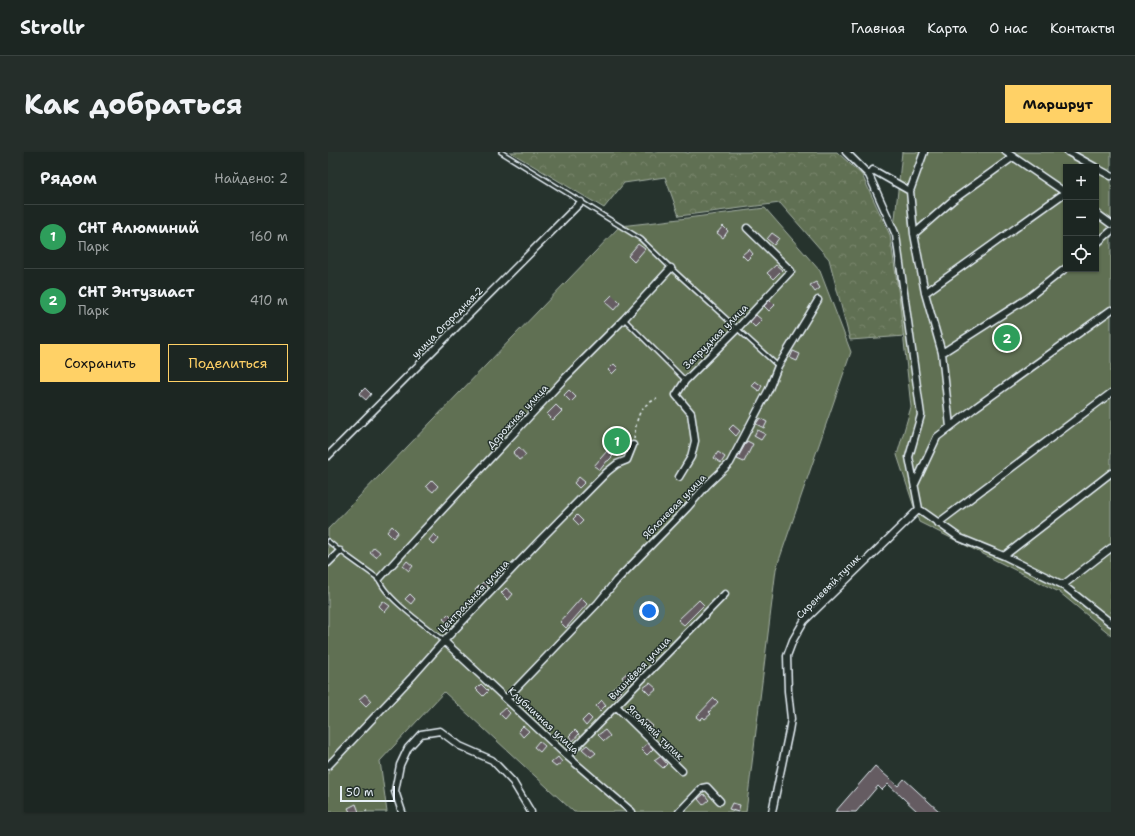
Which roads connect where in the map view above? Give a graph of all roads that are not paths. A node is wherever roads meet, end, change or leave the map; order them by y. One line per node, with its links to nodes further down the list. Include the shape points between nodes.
1 (501, 152): 14 (lane)
2 (846, 152): 9 (street)
3 (924, 152): 12 (street)
4 (1006, 152): 6 (street)
5 (1068, 152): 7 (street)
6 (1013, 157): 11 (street); 19 (street, via 953,200)
7 (1090, 164)
8 (1099, 169): 10 (street)
9 (869, 175): 12 (street, via 873,170); 37 (street, via 896,235 921,414 909,457)
10 (1111, 176)
11 (1063, 190)
12 (910, 191): 19 (street)
13 (1063, 194): 23 (street)
14 (580, 202): 21 (lane, via 641,239); 34 (street, улица Огородная-2)
15 (1099, 215): 16 (street)
16 (1111, 224)
17 (747, 228): 27 (street, Запрудная улица, via 791,271)
18 (1111, 231): 20 (street)
19 (914, 234): 23 (street)
20 (1099, 241)
21 (671, 268): 26 (street, Дорожная улица); 27 (lane)
22 (1063, 270): 28 (street, via 1028,298)
23 (925, 293): 28 (street)
24 (818, 300): 29 (street, Яблоневая улица)
25 (1111, 310): 32 (street)
26 (624, 319): 30 (lane); 45 (street, Дорожная улица)
27 (737, 329): 29 (lane); 30 (street, Запрудная улица)
28 (942, 353): 32 (street)
29 (778, 366): 50 (street, Яблоневая улица, via 769,389 730,463 616,580 598,603)
30 (685, 381): 36 (street, Запрудная улица, via 676,395 691,413 696,441 691,457)
31 (1111, 393): 39 (street)
32 (950, 427): 37 (street, via 937,437)
33 (633, 445): 49 (street, Центральная улица, via 627,460 616,464 607,472)
34 (328, 456)
35 (1111, 473): 43 (street)
36 (679, 477)
37 (914, 484): 38 (street)
38 (919, 509): 39 (street); 60 (street, Сиреневый тупик, via 804,621 793,640 787,656 789,731)
39 (938, 523): 43 (street, via 960,538)
40 (328, 541): 42 (lane)
41 (1111, 548): 46 (street)
42 (340, 551): 44 (street); 45 (lane)
43 (1004, 556): 46 (street)
44 (328, 563)
45 (379, 579): 49 (lane, via 392,597)
46 (1063, 585): 48 (street)
47 (725, 594): 51 (street, Вишнёвая улица)
48 (1111, 623)
49 (444, 641): 50 (street, Клубничная улица); 53 (street, Центральная улица)
50 (506, 699): 52 (street, Клубничная улица)
51 (616, 706): 52 (street, Вишнёвая улица); 54 (street, Ягодный тупик)
52 (567, 756): 58 (street, Клубничная улица)
53 (328, 766)
54 (682, 771)
55 (720, 801): 59 (street, via 707,787 702,788)
56 (402, 812): 57 (street, via 396,791 400,765 408,748 421,734 440,731 460,746 492,760 513,782)
57 (531, 812)
58 (632, 812)
59 (679, 812)
60 (772, 812)

